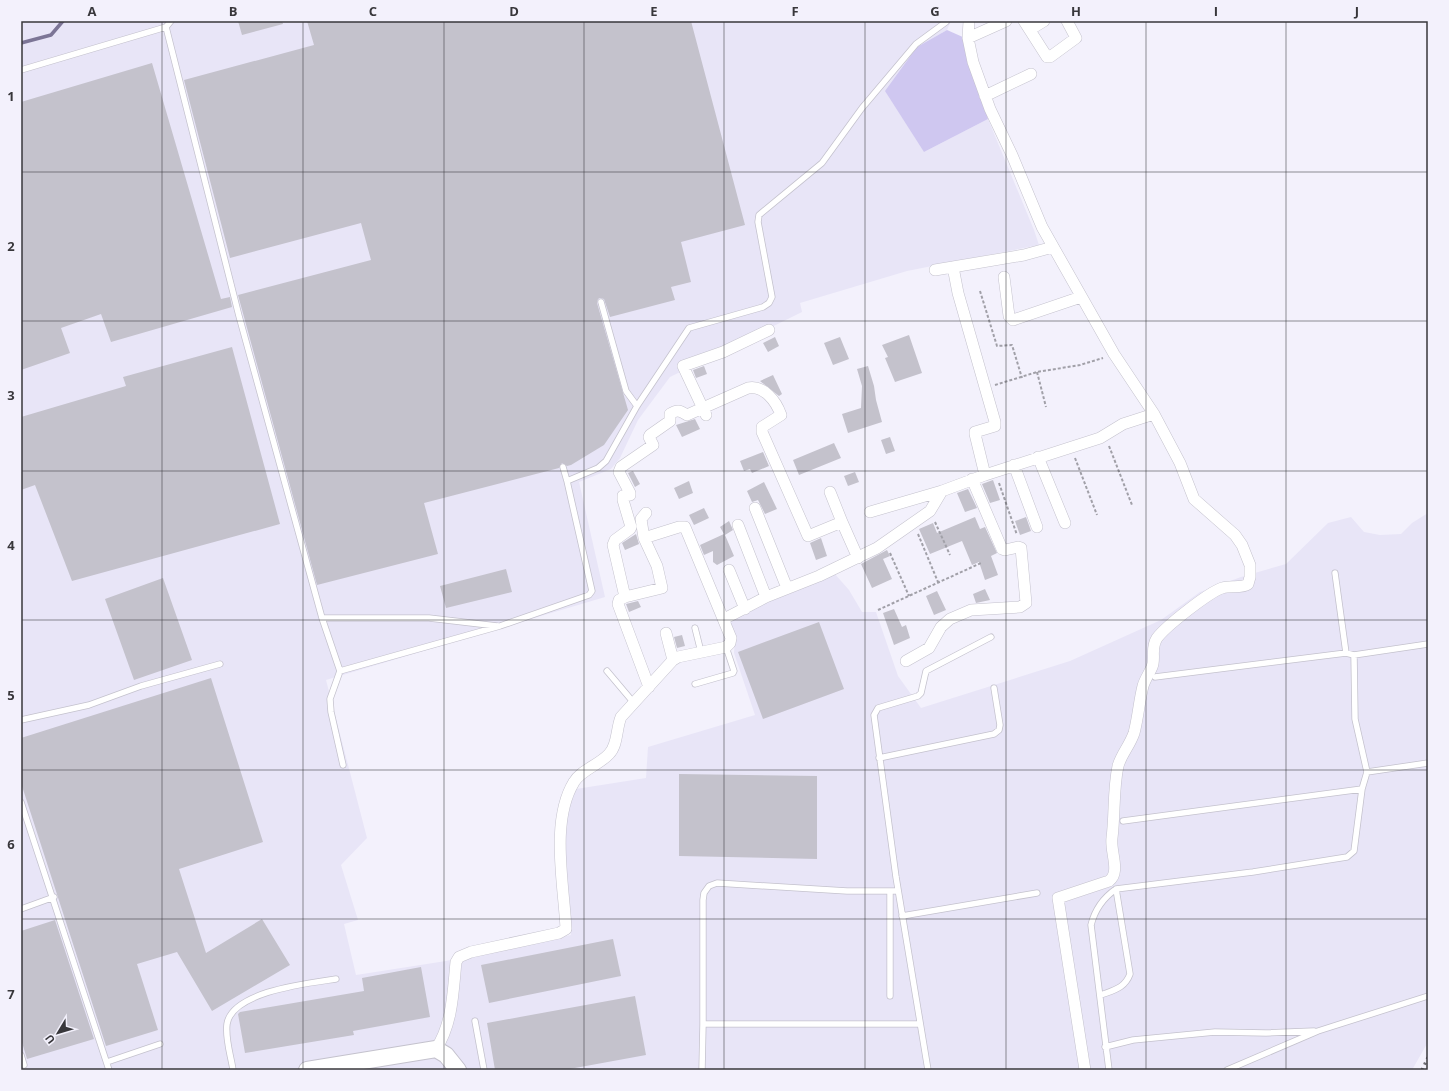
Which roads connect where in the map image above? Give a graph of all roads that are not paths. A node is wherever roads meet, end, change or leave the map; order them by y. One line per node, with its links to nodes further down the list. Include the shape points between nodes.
1 (171, 21): 8 (lane)
2 (970, 21): 9 (street)
3 (1006, 21): 9 (street)
4 (1044, 21): 7 (street)
5 (1067, 21): 7 (street, via 1076,38 1050,56 1044,55)
6 (946, 22): 20 (lane, via 916,44 862,108 822,163 759,216 772,297 769,303 763,307 689,328)
7 (1028, 25)
8 (166, 27): 10 (lane); 46 (lane, via 239,316)
9 (968, 38): 12 (street)
10 (21, 70)
11 (1031, 74): 12 (street)
12 (985, 96): 13 (street)
13 (1053, 247): 14 (street, via 1024,255); 17 (street)
14 (953, 266): 15 (street); 26 (street, via 958,293 995,426 975,434)
15 (935, 270)
16 (1004, 277): 17 (street, via 1009,316 1014,320)
17 (1081, 297): 22 (street, via 1114,354)
18 (601, 302): 20 (lane, via 626,392)
19 (769, 330): 21 (street, via 724,352 683,365 682,368)
20 (637, 406): 28 (lane, via 606,461 598,468)
21 (705, 412): 34 (street, via 748,388 755,387 766,393 781,415 762,426 762,432 808,536); 43 (street, via 687,415 679,410 670,414 670,421 650,436 653,445 619,469 630,493 623,496 622,500 631,524 630,529 615,540 613,545)
22 (1154, 414): 23 (street, via 1123,424 1105,436); 103 (street, via 1180,463 1194,499 1239,539 1250,565 1249,582 1245,586 1222,588 1213,593 1158,637 1153,646 1153,666 1143,685 1133,736 1118,764 1111,843 1114,878 1058,898)
23 (1038, 457): 24 (street); 35 (street)
24 (1014, 465): 26 (street); 37 (street)
25 (563, 467): 28 (lane)
26 (990, 473): 27 (street)
27 (972, 479): 29 (street); 58 (street, via 1002,549 1004,551 1021,548 1026,603 971,610 955,616 941,627 929,648)
28 (567, 481): 48 (lane, via 592,591 584,598)
29 (942, 491): 32 (street); 39 (street, via 930,512)
30 (830, 492): 34 (street)
31 (755, 508): 42 (street)
32 (870, 512)
33 (646, 513): 38 (street, via 642,519)
34 (842, 522): 39 (street)
35 (1065, 523)
36 (738, 524): 44 (street)
37 (1037, 527)
38 (644, 538): 43 (street, via 657,566 662,588); 47 (street, via 685,527)
39 (858, 558): 42 (street)
40 (729, 570): 45 (street)
41 (1335, 573): 55 (lane)
42 (787, 588): 44 (street)
43 (625, 597): 64 (street, via 619,600 618,604)
44 (766, 597): 45 (street)
45 (745, 609): 47 (street)
46 (322, 618): 48 (lane, via 429,618); 61 (lane)
47 (724, 620): 53 (street, via 731,638 730,644)
48 (500, 626): 61 (lane)
49 (695, 628): 54 (lane)
50 (666, 633): 57 (street)
51 (991, 637): 68 (lane, via 926,671 918,696 878,708 874,714)
52 (1428, 644): 56 (lane)
53 (726, 647): 54 (street); 63 (lane, via 733,673)
54 (701, 652): 57 (street)
55 (1346, 653): 56 (lane); 62 (lane)
56 (1354, 655): 71 (lane, via 1355,719)
57 (673, 660): 64 (street)
58 (906, 661)
59 (220, 664): 67 (lane, via 141,686 89,705)
60 (607, 670): 66 (lane)
61 (340, 671): 70 (lane, via 330,698 330,712)
62 (1155, 677)
63 (695, 684)
64 (649, 687): 66 (street)
65 (994, 688): 68 (lane, via 1000,725 994,734)
66 (634, 703): 92 (street, via 621,717 614,748 574,782 562,814 559,832 566,929 559,933 459,956 456,962 452,1008)
67 (21, 720)
68 (879, 758): 77 (lane)
69 (1428, 763): 71 (lane)
70 (342, 765)
71 (1367, 772): 72 (lane)
72 (1362, 789): 74 (lane); 75 (lane, via 1354,851 1344,859)
73 (21, 802): 79 (lane)
74 (1123, 821)
75 (1116, 889): 83 (lane, via 1101,903 1091,925); 83 (lane, via 1130,974 1122,987)
76 (890, 891): 77 (lane); 84 (lane); 87 (lane, via 717,883 708,886 703,900)
77 (898, 891): 81 (lane)
78 (1036, 893): 81 (lane)
79 (54, 897): 80 (lane); 94 (lane)
80 (21, 909)
81 (902, 916): 88 (lane)
82 (336, 979): 97 (lane, via 276,989 250,999 232,1014 227,1023 227,1035)
83 (1101, 995): 91 (lane)
84 (890, 996)
85 (1428, 996): 89 (lane)
86 (475, 1021): 100 (lane)
87 (703, 1024): 88 (lane); 101 (lane)
88 (920, 1024): 102 (lane)
89 (1318, 1031): 91 (lane, via 1214,1032 1134,1040); 105 (lane)
90 (160, 1044): 94 (lane)
91 (1105, 1047): 104 (lane)
92 (436, 1049): 98 (main road); 99 (main road, via 446,1054)
93 (21, 1055): 95 (lane)
94 (107, 1062): 96 (lane)
95 (24, 1065)
96 (109, 1070)
97 (233, 1070)
98 (307, 1070)
99 (458, 1070)
100 (484, 1070)
101 (702, 1070)
102 (928, 1070)
103 (1086, 1070)
104 (1109, 1070)
105 (1227, 1070)

